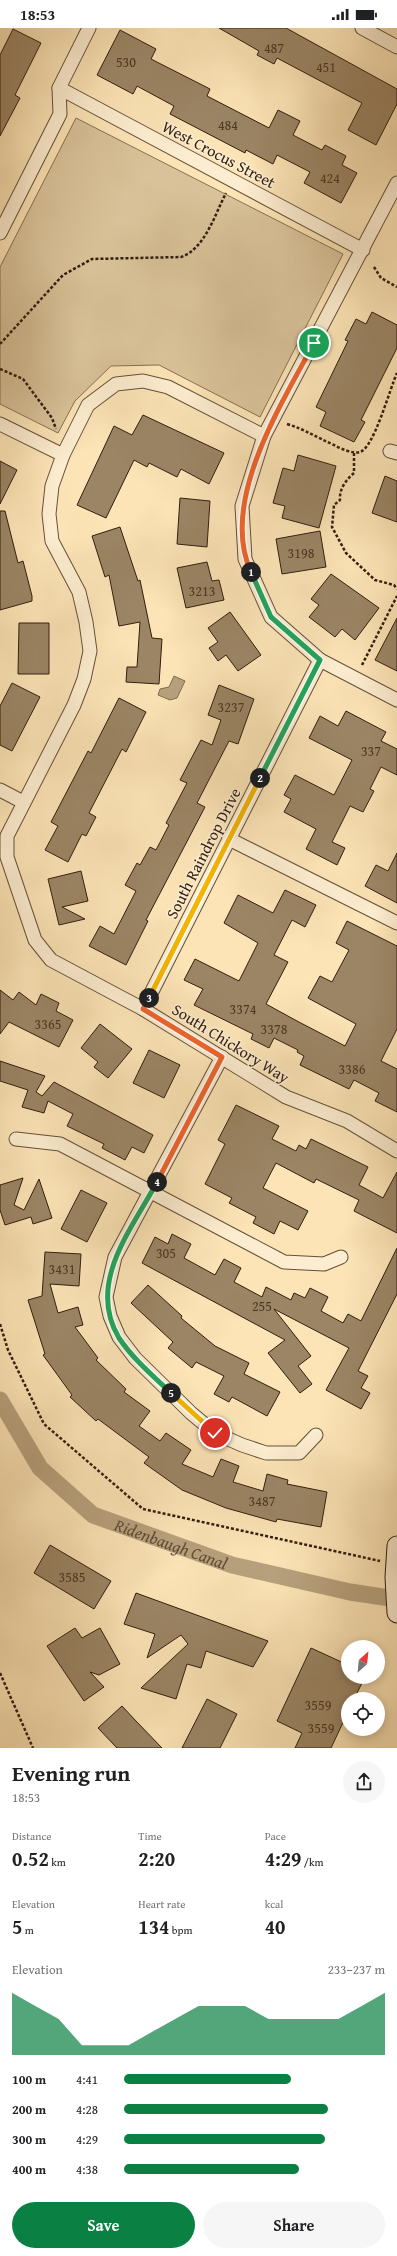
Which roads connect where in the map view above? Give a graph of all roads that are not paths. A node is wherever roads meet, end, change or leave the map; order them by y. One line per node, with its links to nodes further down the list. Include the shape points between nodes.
1 (89, 28): 4 (street)
2 (362, 28): 3 (street)
3 (397, 47)
4 (59, 88): 6 (street, via 60,114); 7 (street, West Crocus Street)
5 (396, 187): 7 (street)
6 (0, 233)
7 (363, 250): 9 (street)
8 (0, 424): 10 (street)
9 (264, 436): 10 (street, South Chickory Way, via 168,387 143,381 116,384 88,405); 11 (street, via 242,506 245,559 271,617)
10 (63, 455): 14 (street, South Chickory Way, via 52,486 49,514 52,541 79,592 90,651 84,679 74,705)
11 (320, 660): 12 (street); 15 (street, South Raindrop Drive)
12 (397, 700)
13 (0, 790): 14 (street)
14 (24, 802): 17 (street, South Chickory Way, via 7,836 5,846 6,856 35,940 52,960)
15 (229, 839): 16 (street); 17 (street, South Raindrop Drive)
16 (397, 923)
17 (143, 1009): 18 (street, South Chickory Way)
18 (222, 1057): 20 (street, South Chickory Way, via 286,1097 347,1121); 21 (street)
19 (16, 1139): 21 (street, via 60,1144)
20 (397, 1151)
21 (151, 1192): 22 (street, via 284,1262 324,1264); 23 (street, via 115,1257 109,1277 106,1297 110,1316 119,1337 135,1358 215,1433 242,1446 266,1453 299,1453)
22 (341, 1257)
23 (316, 1435)
24 (396, 1562): 25 (street)
25 (397, 1613)

